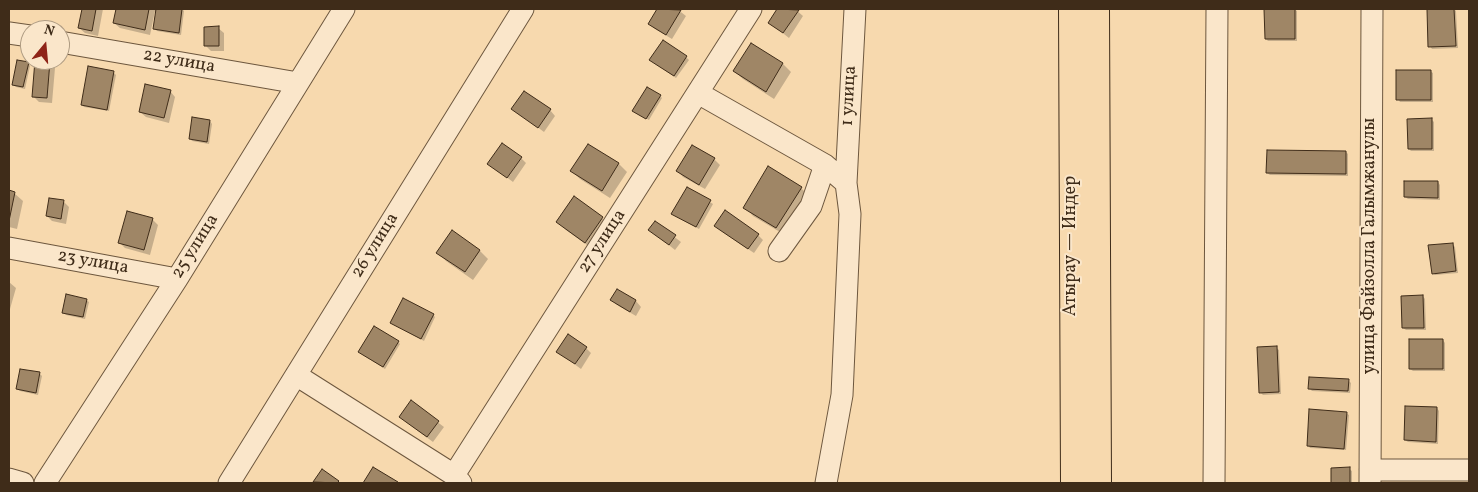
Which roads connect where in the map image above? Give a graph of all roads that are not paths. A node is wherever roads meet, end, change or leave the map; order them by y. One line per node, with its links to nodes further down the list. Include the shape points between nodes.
1 (344, 9): 10 (street, 25 улица)
2 (524, 9): 17 (street, 26 улица)
3 (752, 9): 11 (street, 27 улица)
4 (855, 9): 13 (street, 1 улица)
5 (1072, 9): 26 (main road, Атырау — Индер)
6 (1096, 9): 27 (main road, Атырау — Индер)
7 (1217, 9): 28 (street)
8 (1372, 9): 19 (street, улица Файзолла Галымжанулы)
9 (70, 44): 10 (street, 22 улица)
10 (298, 83): 16 (street, 25 улица)
11 (698, 93): 12 (street); 21 (street, 27 улица)
12 (825, 165): 13 (street); 15 (street, via 811,206)
13 (846, 182): 25 (street, 1 улица, via 850,214 842,395)
14 (9, 248): 16 (street, 23 улица)
15 (779, 251)
16 (177, 278): 23 (street, 25 улица)
17 (296, 375): 21 (street); 24 (street, 26 улица)
18 (1469, 470): 19 (street)
19 (1370, 477)
20 (9, 479): 22 (street)
21 (458, 479)
22 (24, 483)
23 (46, 483)
24 (229, 483)
25 (826, 483)
26 (1074, 483)
27 (1098, 483)
28 (1214, 483)

